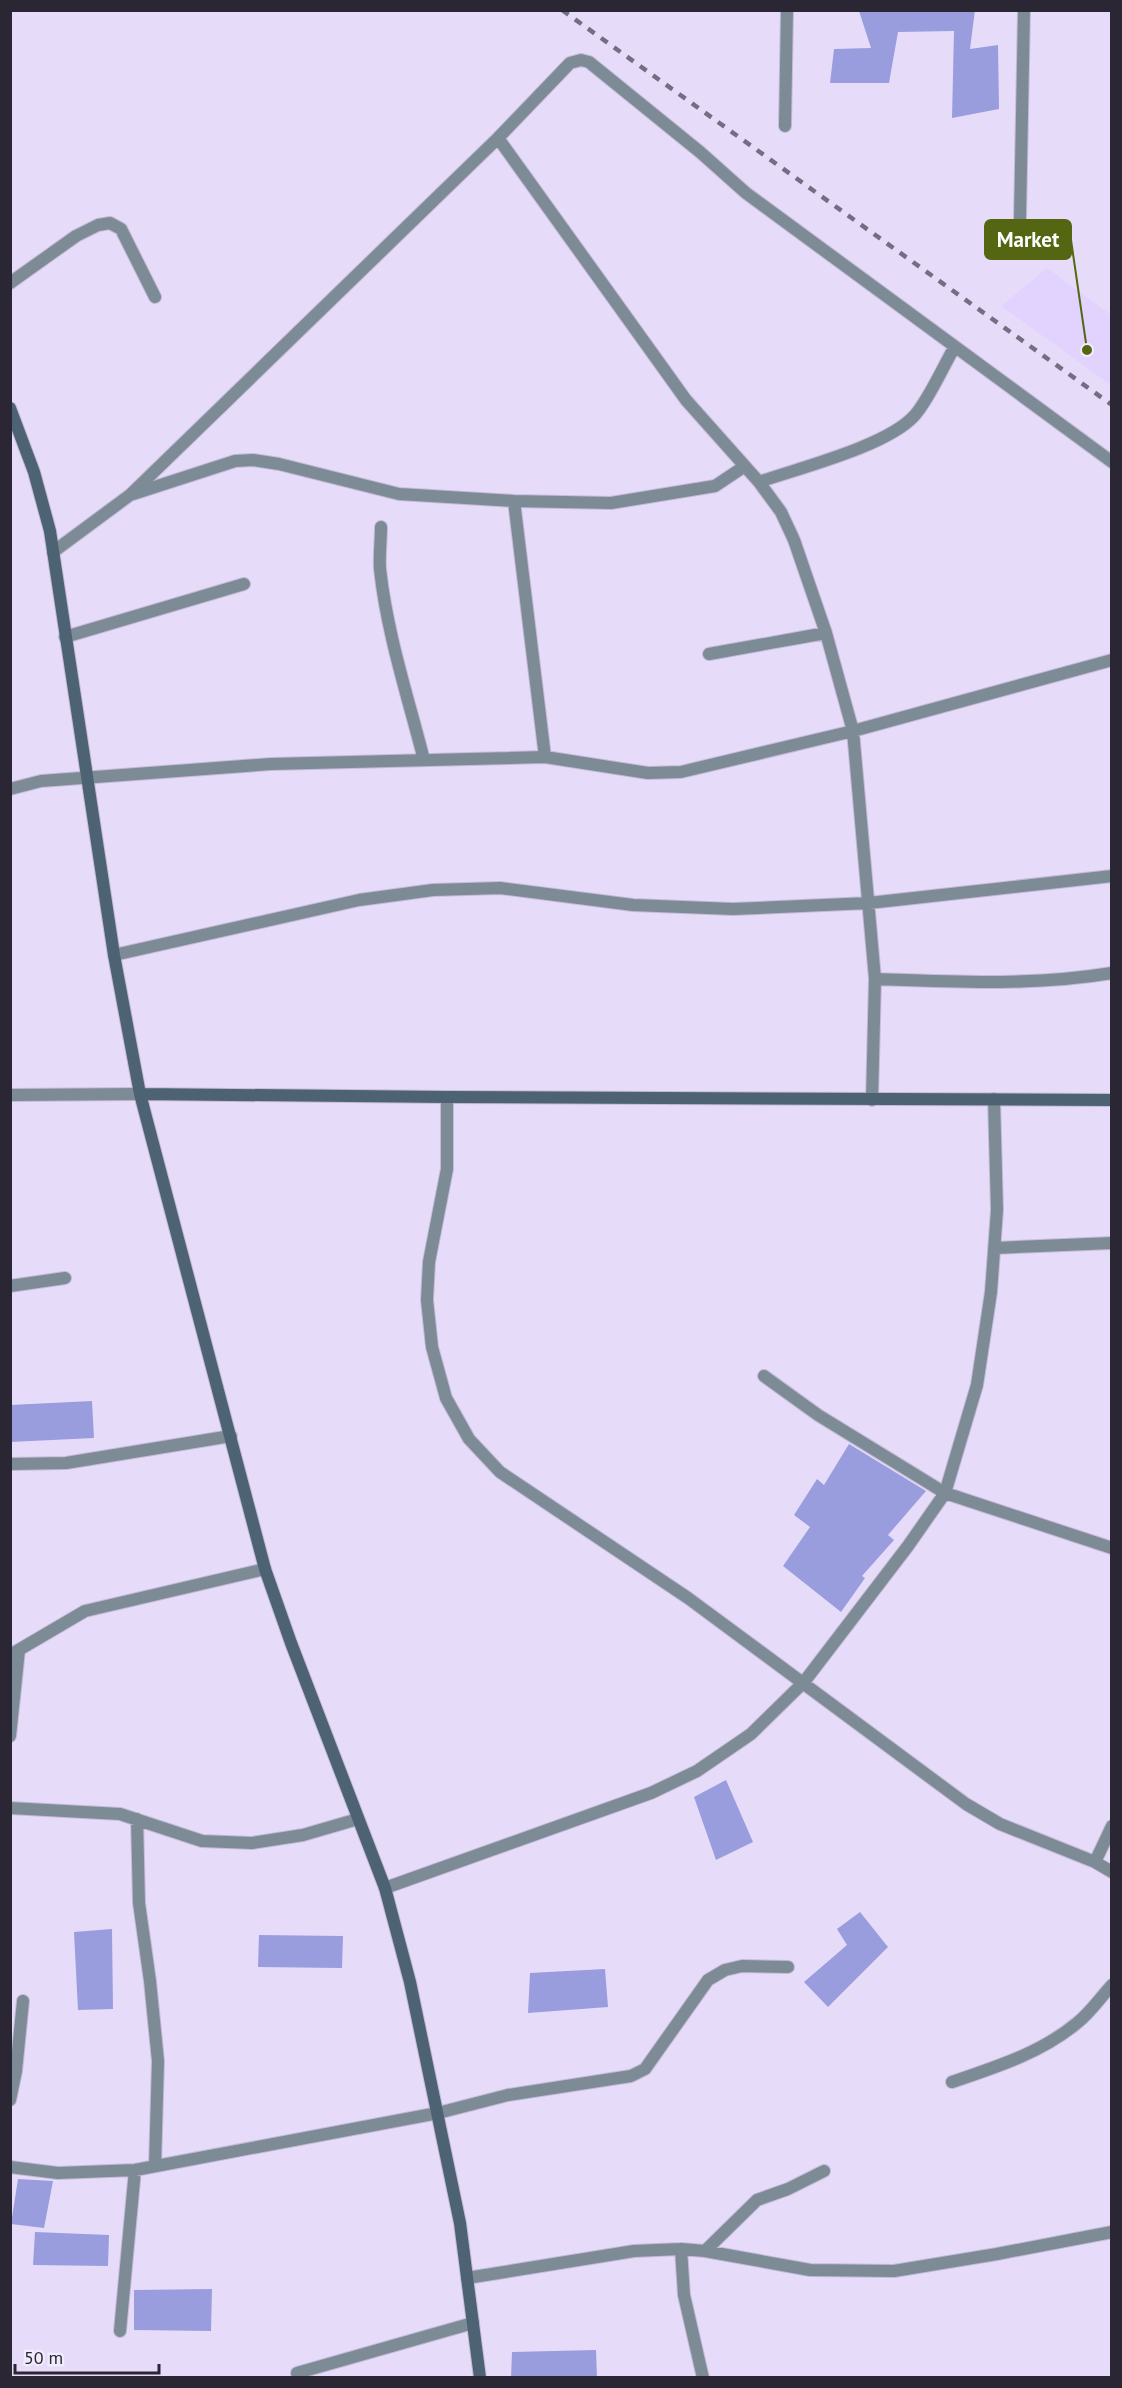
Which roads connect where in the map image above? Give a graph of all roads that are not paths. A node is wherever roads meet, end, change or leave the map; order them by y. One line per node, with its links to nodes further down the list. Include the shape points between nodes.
1 (787, 10): 3 (street)
2 (1024, 10): 5 (street)
3 (785, 126)
4 (498, 138): 8 (street, via 570,63 589,63 746,193); 12 (street, via 686,400); 14 (street)
5 (1020, 218)
6 (10, 283): 7 (street, via 76,236 110,223 121,229)
7 (155, 297)
8 (954, 348): 11 (street); 13 (street, via 915,415 903,427 880,440)
9 (10, 408): 10 (street)
10 (13, 425): 17 (street, via 34,472)
11 (1112, 462)
12 (745, 466): 13 (street); 15 (street, via 715,486 611,503)
13 (759, 482): 19 (street, via 794,540)
14 (130, 495): 15 (street, via 235,461 254,460 399,494); 17 (street)
15 (514, 501): 24 (street)
16 (381, 527): 25 (street, via 380,567 386,603)
17 (53, 552): 20 (street)
18 (244, 584): 20 (street)
19 (826, 633): 21 (street); 23 (street)
20 (65, 637): 26 (street)
21 (709, 654)
22 (1112, 660): 23 (street)
23 (853, 731): 24 (street, via 681,772 648,773); 29 (street)
24 (545, 757): 25 (street)
25 (424, 760): 26 (street, via 253,765)
26 (86, 777): 27 (street); 30 (street)
27 (10, 789)
28 (1112, 876): 29 (street)
29 (869, 903): 30 (street, via 691,908 633,905 500,888 433,890 359,900); 32 (street)
30 (114, 955): 33 (street)
31 (1112, 973): 32 (street, via 994,983)
32 (875, 979): 37 (street)
33 (140, 1094): 34 (street); 35 (street); 44 (street)
34 (10, 1095)
35 (447, 1098): 37 (street); 50 (street, via 447,1169 429,1263 427,1300 432,1347 446,1398 469,1439 500,1473 688,1598)
36 (994, 1099): 37 (street); 38 (street); 40 (street)
37 (872, 1100)
38 (1112, 1100)
39 (1112, 1243): 40 (street)
40 (995, 1248): 46 (street, via 976,1385)
41 (65, 1278): 42 (street)
42 (10, 1286)
43 (764, 1376): 46 (street, via 818,1415)
44 (231, 1436): 45 (street, via 66,1462); 48 (street)
45 (10, 1464)
46 (945, 1493): 47 (street); 50 (street)
47 (1112, 1548)
48 (265, 1569): 49 (street, via 85,1611); 54 (street)
49 (15, 1653): 51 (street)
50 (804, 1682): 56 (street, via 966,1804 1000,1824); 58 (street, via 752,1734 697,1771 651,1793)
51 (10, 1736)
52 (10, 1808): 53 (street, via 120,1814)
53 (137, 1819): 54 (street, via 202,1841 252,1844 303,1836); 65 (street, via 139,1903 158,2061)
54 (358, 1820): 58 (street)
55 (1112, 1826): 56 (street)
56 (1095, 1862): 57 (street)
57 (1112, 1872)
58 (385, 1888): 64 (street, via 411,1982)
59 (788, 1967): 64 (street, via 742,1966 708,1980 645,2068 631,2076 508,2095)
60 (1112, 1985): 62 (street, via 1078,2023 1044,2045 1010,2062)
61 (23, 2001): 63 (street)
62 (952, 2082)
63 (10, 2100)
64 (438, 2113): 65 (street); 72 (street)
65 (154, 2166): 67 (street)
66 (10, 2167): 67 (street, via 58,2173)
67 (135, 2170): 74 (street)
68 (824, 2171): 71 (street, via 758,2200)
69 (1112, 2232): 71 (street, via 894,2271 810,2270)
70 (681, 2249): 71 (street); 72 (street, via 634,2251); 77 (street, via 684,2295)
71 (705, 2251)
72 (467, 2278): 73 (street)
73 (473, 2323): 75 (street); 76 (street)
74 (120, 2331)
75 (297, 2373)
76 (480, 2378)
77 (703, 2378)

